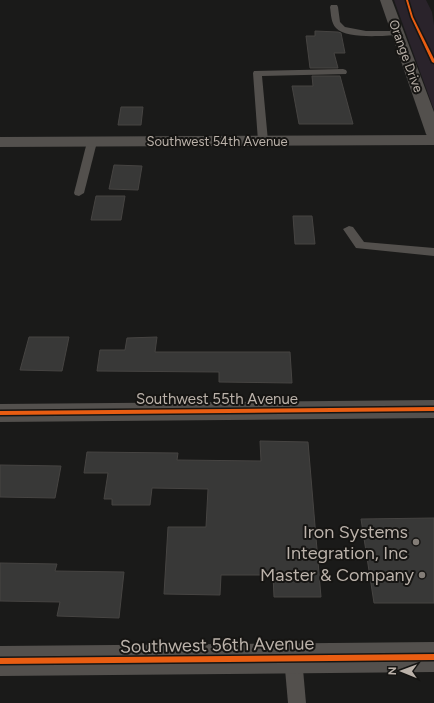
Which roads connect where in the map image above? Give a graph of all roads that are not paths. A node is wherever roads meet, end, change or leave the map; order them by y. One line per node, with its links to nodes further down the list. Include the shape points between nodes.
1 (386, 0): 3 (street, Orange Drive)
2 (334, 7): 3 (lane, via 338,25 343,30 360,33)
3 (398, 33): 5 (street, Orange Drive)
4 (343, 72): 7 (lane, via 257,73)
5 (434, 134)
6 (434, 140): 7 (street, Southwest 54th Avenue)
7 (263, 141): 9 (street, Southwest 54th Avenue)
8 (0, 142): 9 (street, Southwest 54th Avenue)
9 (92, 142): 10 (lane)
10 (79, 193)
11 (349, 229): 12 (lane, via 360,245)
12 (434, 252)
13 (434, 409): 14 (street, Southwest 55th Avenue)
14 (0, 413)
15 (434, 657): 16 (street, Southwest 56th Avenue)
16 (293, 658): 17 (street, Southwest 56th Avenue); 18 (lane)
17 (0, 661)
18 (297, 703)

